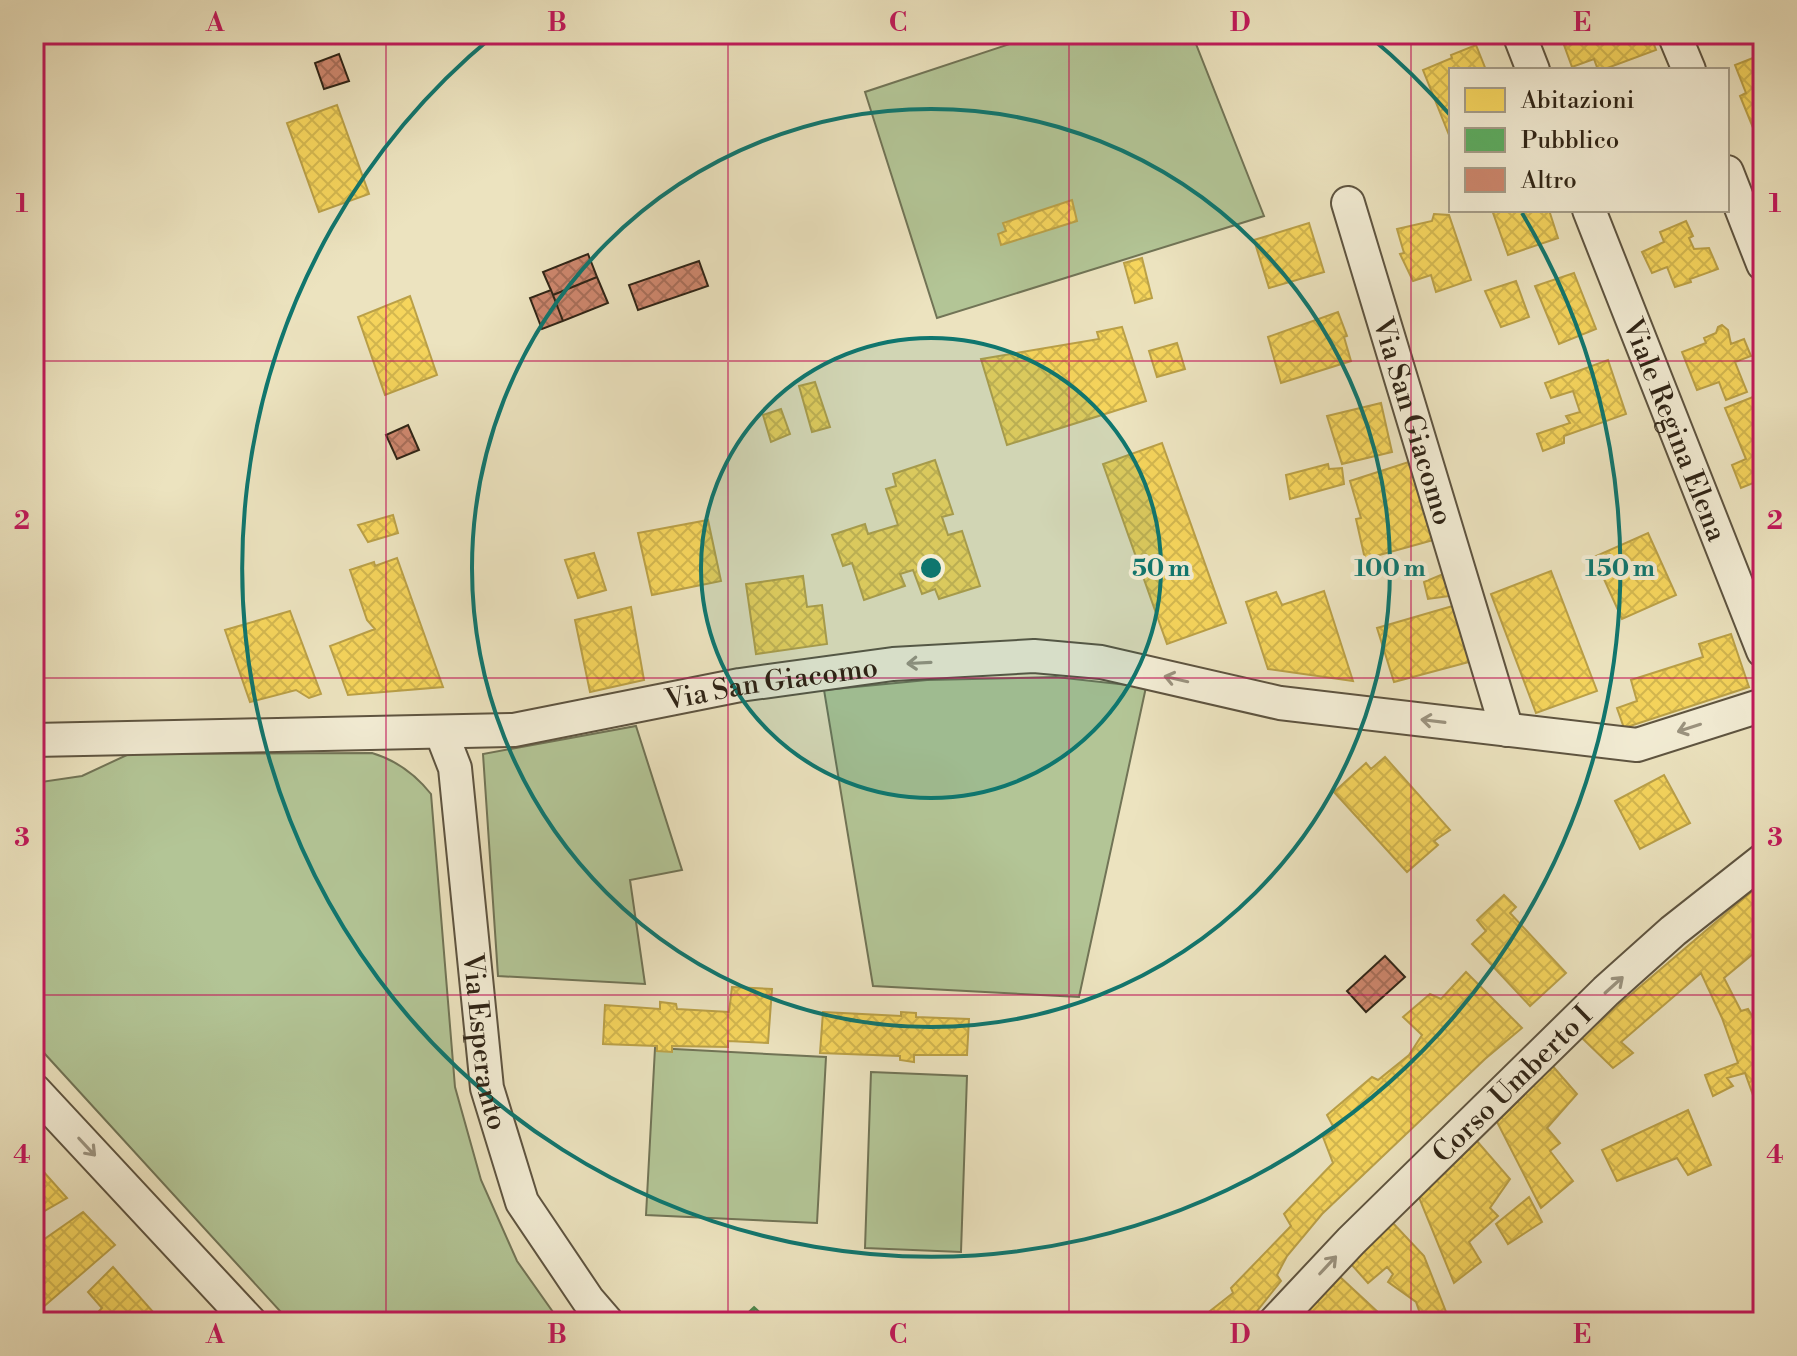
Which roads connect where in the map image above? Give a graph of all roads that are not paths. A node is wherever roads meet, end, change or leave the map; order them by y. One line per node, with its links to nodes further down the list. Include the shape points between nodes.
1 (1519, 34): 3 (street)
2 (1674, 34): 4 (street)
3 (1532, 68)
4 (1688, 68)
5 (1729, 177): 8 (street)
6 (1348, 203): 11 (street, Via San Giacomo)
7 (1590, 212): 9 (street, Viale Regina Elena)
8 (1760, 249)
9 (1763, 651)
10 (1763, 705): 11 (street, Via San Giacomo, one-way to 11, via 1637,745)
11 (1507, 730): 12 (street, Via San Giacomo, one-way to 12, via 1280,703 1101,662 1034,656 893,664 740,685 514,730)
12 (441, 732): 13 (street, Via San Giacomo); 17 (street, Via Esperanto, via 455,768 487,1088 522,1202)
13 (34, 740)
14 (1763, 860): 18 (street, Corso Umberto I, one-way to 14, via 1361,1230 1606,991)
15 (34, 1090): 16 (street, one-way to 16)
16 (250, 1322)
17 (607, 1322)
18 (1275, 1322)

